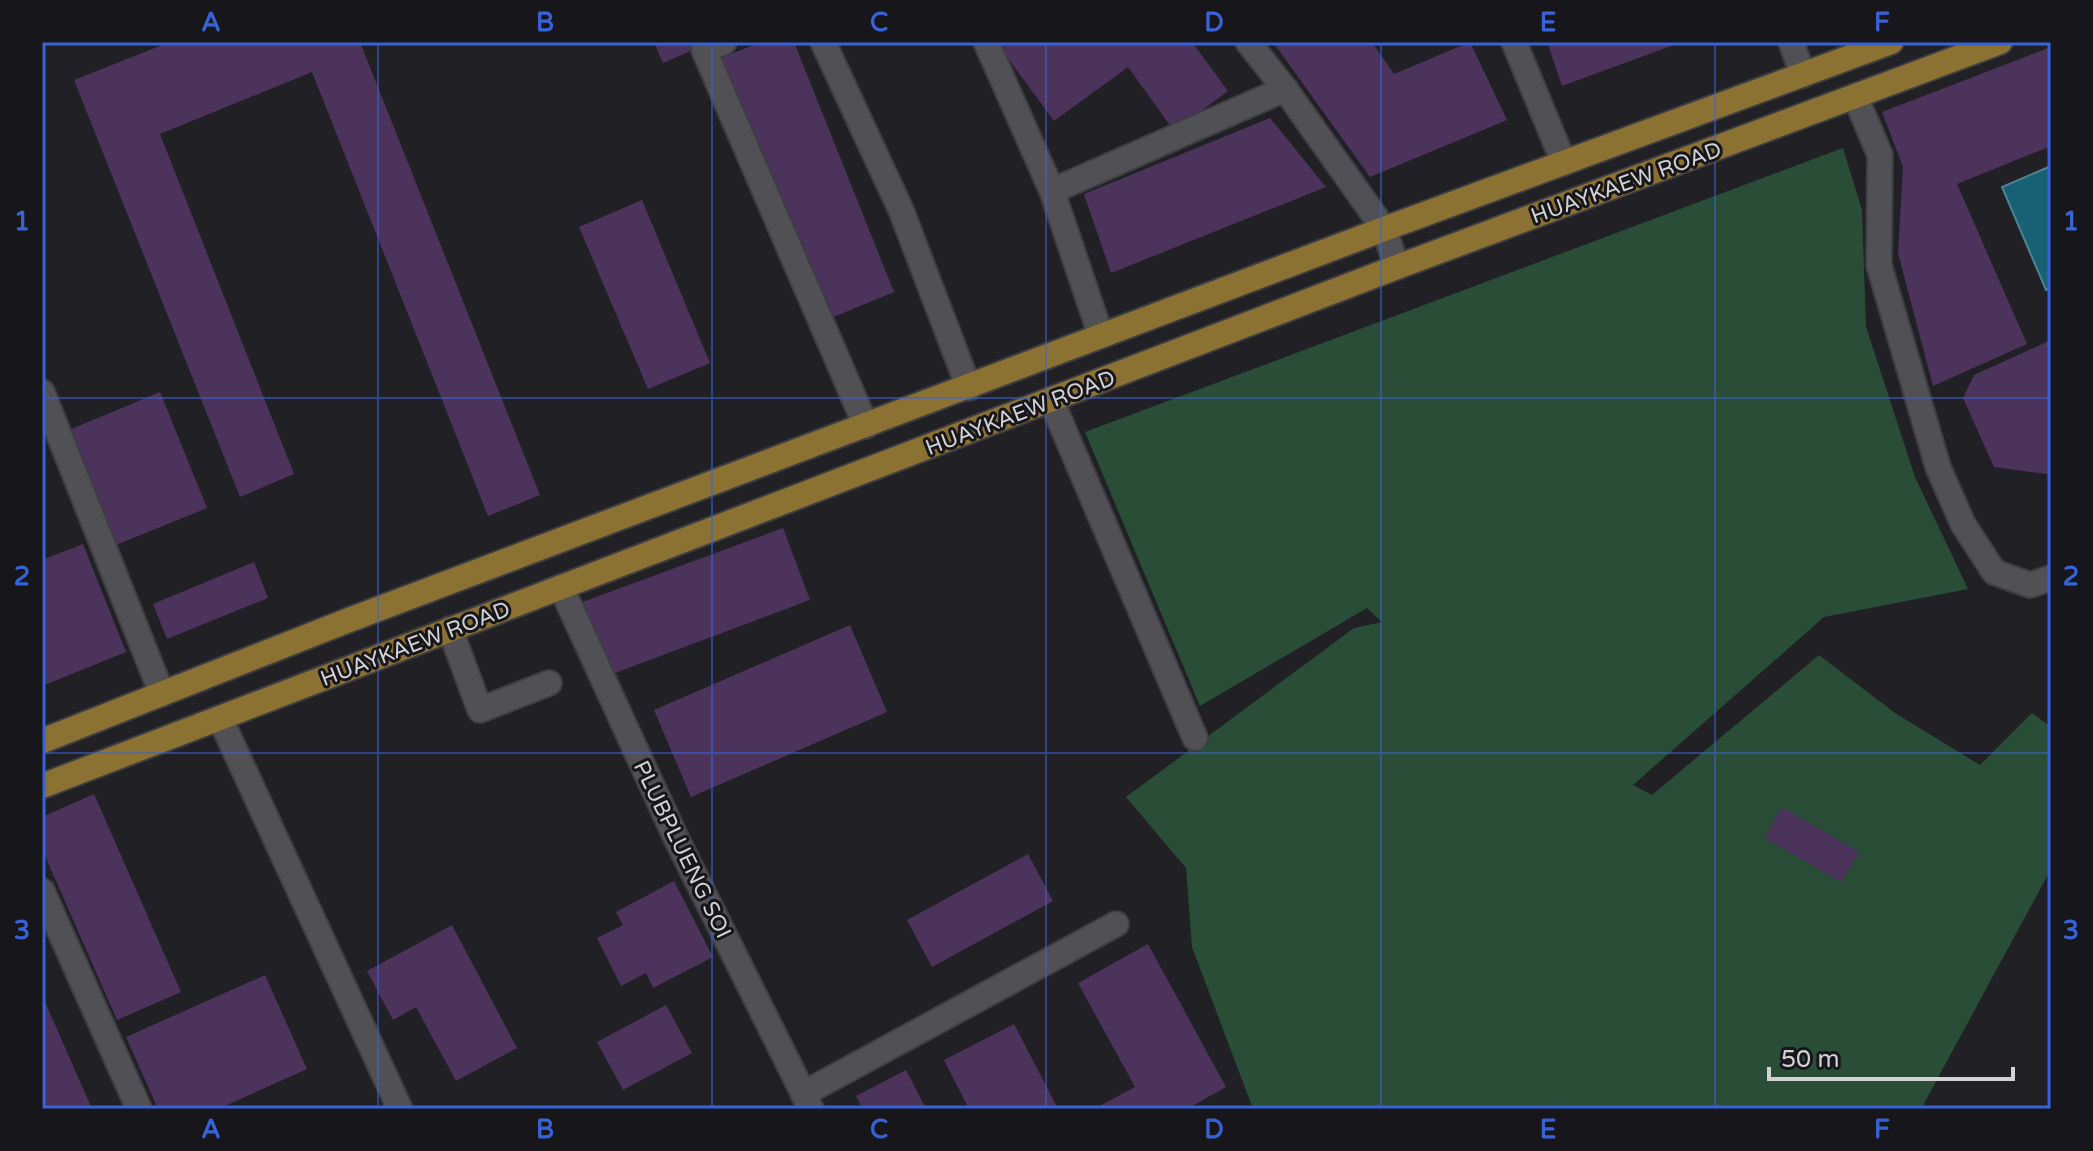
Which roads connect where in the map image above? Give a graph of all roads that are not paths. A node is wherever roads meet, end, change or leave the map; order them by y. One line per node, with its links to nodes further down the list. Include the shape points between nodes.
1 (724, 42): 21 (street, via 704,50)
2 (823, 42): 18 (street, via 901,210)
3 (986, 42): 14 (street)
4 (1248, 42): 11 (street)
5 (1514, 42): 13 (street)
6 (1791, 42): 10 (street)
7 (1891, 42): 9 (main road, HUAYKAEW ROAD)
8 (2000, 42): 12 (main road, HUAYKAEW ROAD)
9 (1842, 50): 10 (main road, HUAYKAEW ROAD)
10 (1803, 75): 13 (main road, HUAYKAEW ROAD)
11 (1285, 89): 14 (street); 15 (street)
12 (1855, 96): 16 (main road, HUAYKAEW ROAD); 22 (street, via 1880,155 1879,265 1938,467 1963,524 1994,572 2030,585)
13 (1564, 163): 15 (main road, HUAYKAEW ROAD)
14 (1052, 191): 17 (street)
15 (1384, 229): 16 (street); 17 (main road, HUAYKAEW ROAD)
16 (1397, 267): 20 (main road, HUAYKAEW ROAD)
17 (1101, 336): 18 (main road, HUAYKAEW ROAD)
18 (969, 388): 21 (main road, HUAYKAEW ROAD)
19 (42, 392): 26 (street)
20 (1051, 400): 23 (main road, HUAYKAEW ROAD); 28 (street)
21 (866, 426): 26 (main road, HUAYKAEW ROAD)
22 (2051, 578)
23 (561, 587): 24 (main road, HUAYKAEW ROAD); 33 (street, PLUBPLUENG SOI, via 676,838)
24 (450, 629): 25 (street, via 480,710); 27 (main road, HUAYKAEW ROAD)
25 (549, 683)
26 (162, 694): 29 (main road, HUAYKAEW ROAD)
27 (220, 718): 30 (main road, HUAYKAEW ROAD); 35 (street)
28 (1195, 738)
29 (42, 741)
30 (42, 786)
31 (42, 891): 34 (street)
32 (1116, 924): 33 (street)
33 (807, 1101)
34 (139, 1109)
35 (400, 1109)

